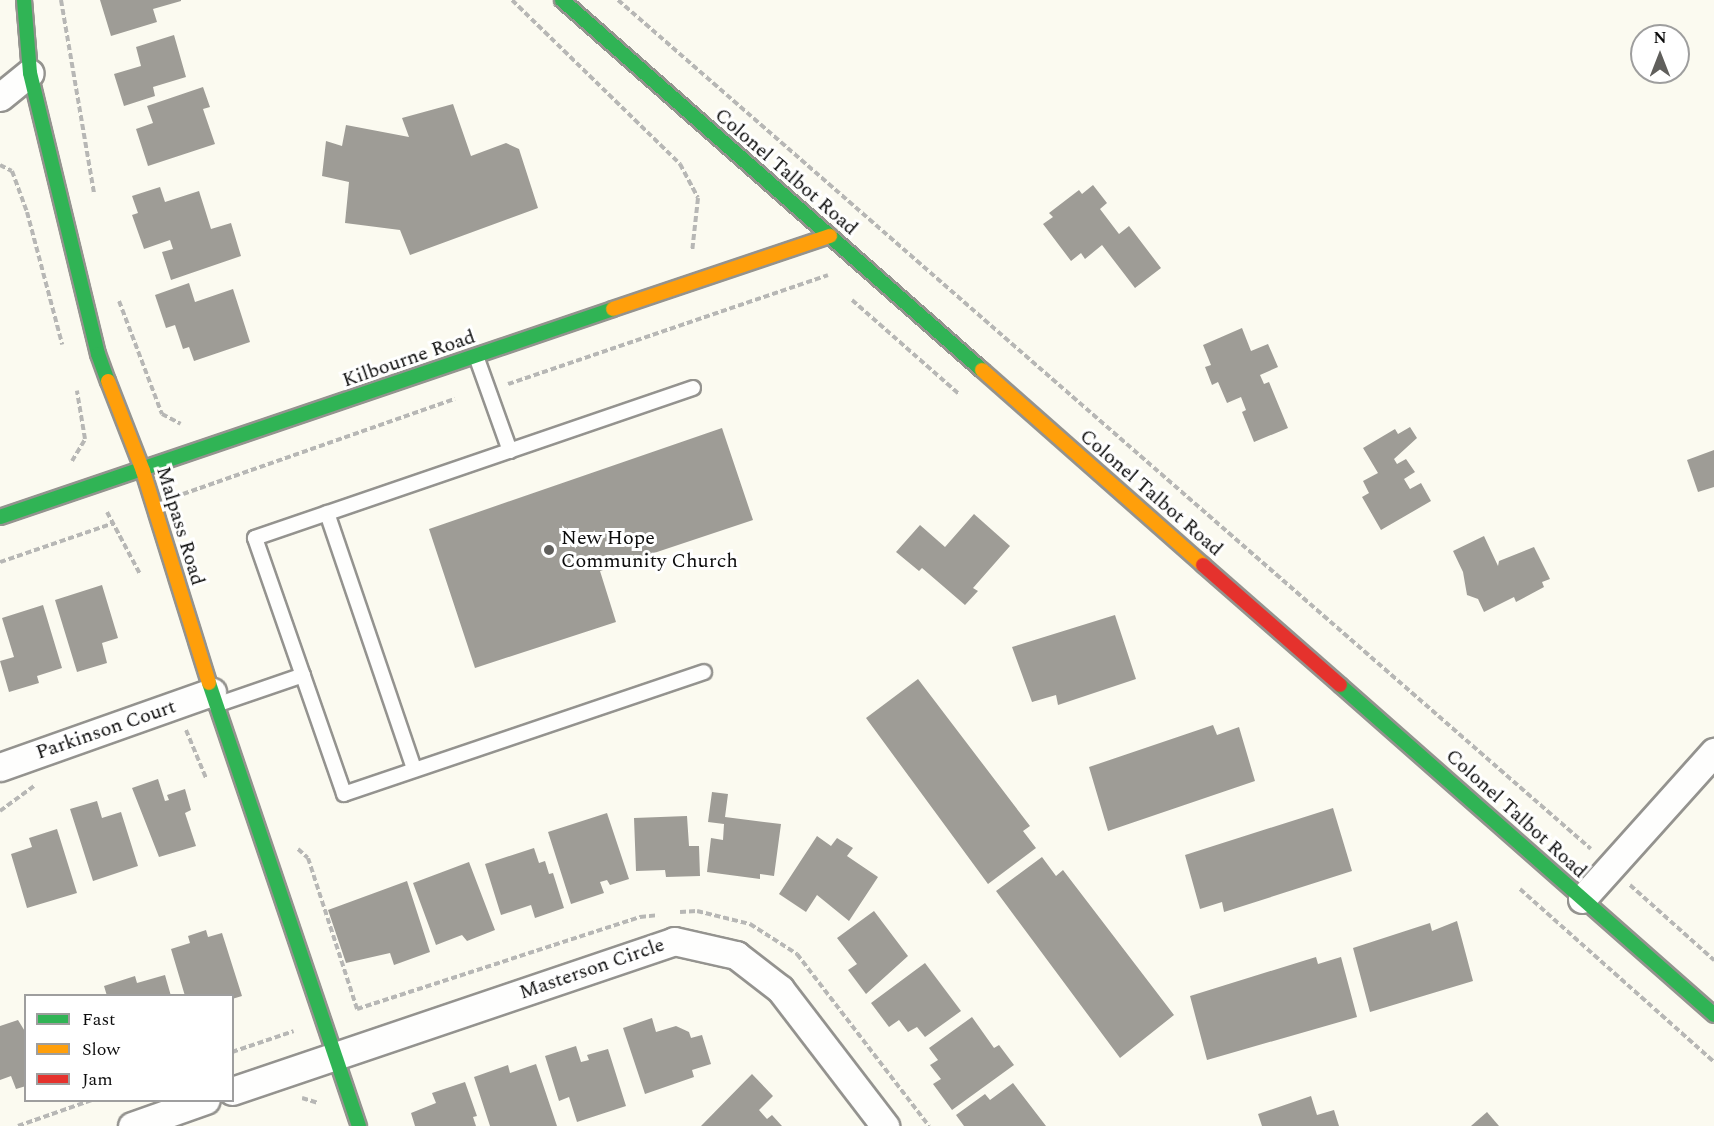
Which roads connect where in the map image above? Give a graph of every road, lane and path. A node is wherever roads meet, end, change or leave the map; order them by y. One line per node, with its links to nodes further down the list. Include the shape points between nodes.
1 (24, 0): 6 (street, Malpass Road)
2 (61, 0): 9 (path)
3 (512, 0): 11 (path, via 680,164 698,198 692,255)
4 (562, 0): 10 (street, Colonel Talbot Road)
5 (618, 0): 40 (path)
6 (30, 73): 7 (street); 22 (street, Malpass Road, via 98,354)
7 (0, 97)
8 (0, 165): 14 (path, via 12,171 27,212)
9 (95, 201)
10 (830, 236): 15 (street, Kilbourne Road); 41 (street, Colonel Talbot Road)
11 (681, 259)
12 (828, 275): 16 (path)
13 (119, 299): 19 (path, via 162,414 181,424)
14 (65, 355)
15 (476, 357): 20 (lane); 22 (street, Kilbourne Road)
16 (507, 384)
17 (76, 385): 21 (path, via 85,439)
18 (693, 388): 20 (lane)
19 (192, 422)
20 (510, 451): 24 (lane)
21 (66, 471)
22 (143, 471): 25 (street, Kilbourne Road); 31 (street, Malpass Road)
23 (99, 513): 26 (path, via 109,512)
24 (327, 513): 30 (lane, via 255,538); 35 (lane)
25 (0, 518)
26 (114, 523): 27 (path); 28 (path)
27 (0, 561)
28 (143, 583)
29 (704, 672): 35 (lane)
30 (303, 675): 31 (lane); 35 (lane, via 344,794)
31 (214, 699): 34 (street, Parkinson Court); 48 (street, Malpass Road)
32 (175, 729): 37 (path, via 184,727)
33 (1714, 752): 40 (street)
34 (0, 767)
35 (414, 770)
36 (43, 780): 38 (path)
37 (209, 786)
38 (0, 811)
39 (296, 846): 43 (path, via 308,858 357,1009 640,917)
40 (1610, 866): 41 (street); 44 (path)
41 (1581, 899): 45 (street, Colonel Talbot Road)
42 (674, 913): 56 (path, via 697,910 750,924 797,954)
43 (663, 914)
44 (1714, 960)
45 (1714, 1015)
46 (290, 1020): 47 (path, via 295,1031)
47 (234, 1051)
48 (336, 1056): 49 (street, Masterson Circle); 54 (street, Malpass Road); 55 (street, Masterson Circle, via 674,941 736,955 780,989)
49 (234, 1090)
50 (89, 1102): 52 (path)
51 (203, 1102): 53 (street)
52 (18, 1126)
53 (132, 1126)
54 (358, 1126)
55 (885, 1126)
56 (929, 1126)

